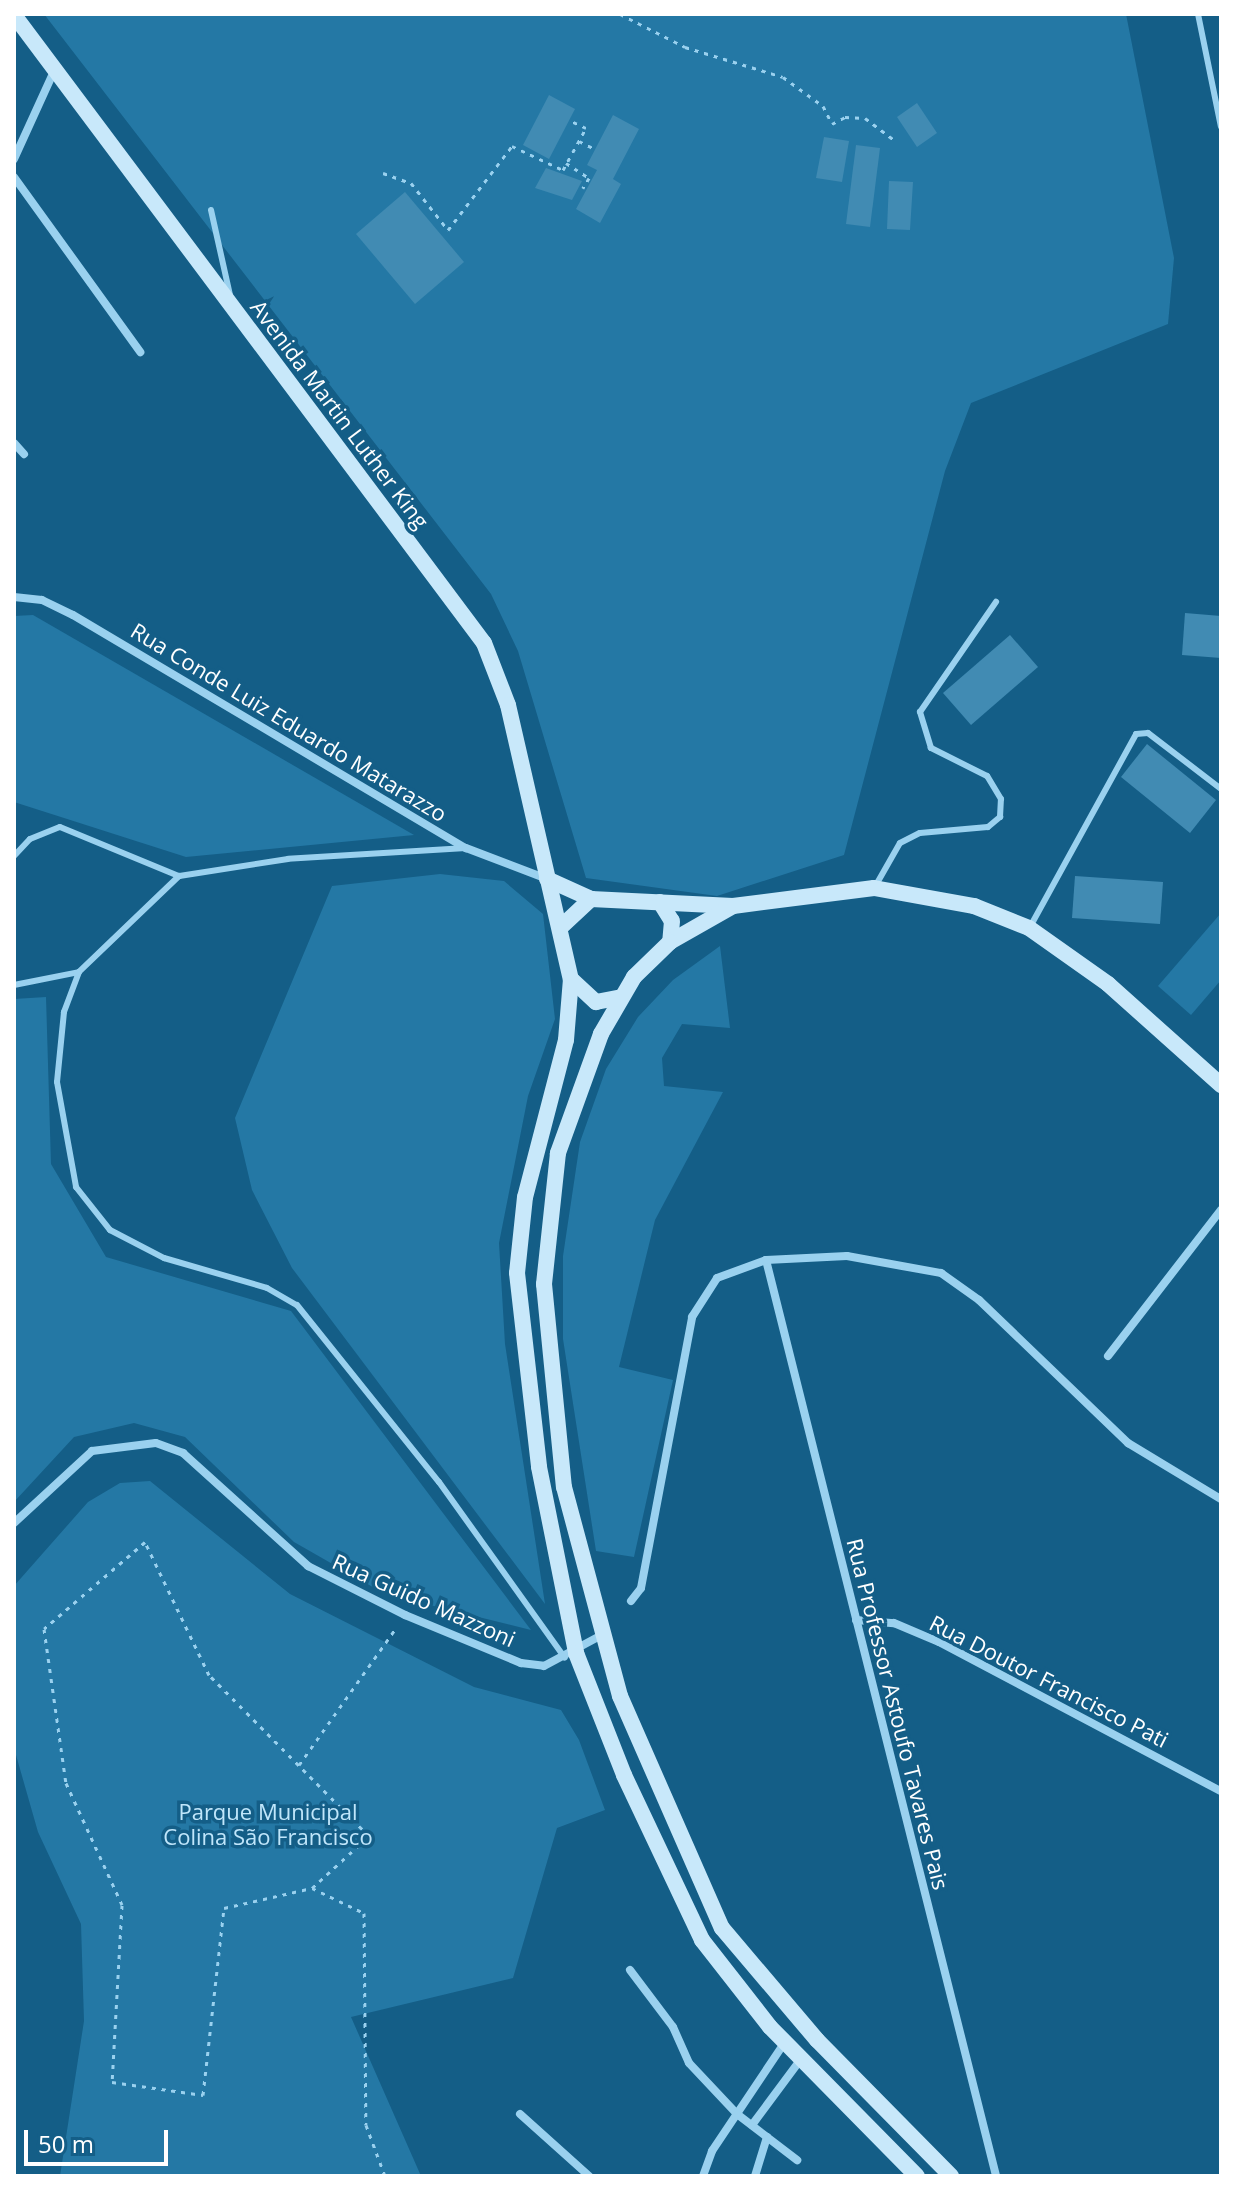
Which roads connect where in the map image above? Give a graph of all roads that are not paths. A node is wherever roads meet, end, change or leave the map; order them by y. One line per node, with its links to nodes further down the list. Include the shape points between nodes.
1 (1198, 14): 4 (lane)
2 (14, 15): 3 (main road, Avenida Martin Luther King)
3 (55, 68): 5 (street); 8 (main road, Avenida Martin Luther King)
4 (1221, 127)
5 (14, 159)
6 (14, 177): 9 (street)
7 (211, 210): 8 (lane)
8 (234, 310): 18 (main road, Avenida Martin Luther King, via 484,643 508,705)
9 (140, 352)
10 (14, 443): 11 (street)
11 (24, 454)
12 (14, 597): 15 (street, Rua Conde Luiz Eduardo Matarazzo, via 42,600 73,615)
13 (996, 602): 19 (lane, via 920,712 931,748 987,776 1001,799 1000,817 988,827 920,833 900,843)
14 (1220, 788): 24 (lane, via 1148,733 1136,734)
15 (466, 848): 17 (lane, via 288,859); 18 (street, Rua Conde Luiz Eduardo Matarazzo)
16 (14, 856): 17 (lane, via 30,839 60,827)
17 (179, 876): 26 (lane)
18 (547, 879): 20 (main road); 23 (main road, Avenida Martin Luther King)
19 (874, 888): 22 (main road); 24 (main road, via 934,895)
20 (591, 899): 21 (main road); 23 (main road)
21 (660, 902): 22 (main road); 25 (main road, via 672,921)
22 (733, 906): 25 (main road)
23 (562, 926): 27 (main road, Avenida Martin Luther King)
24 (1029, 928): 30 (main road, via 1108,984)
25 (670, 942): 29 (main road)
26 (79, 972): 28 (lane); 39 (lane, via 64,1012 57,1082 76,1187 110,1230 164,1258 267,1288 297,1305)
27 (571, 979): 29 (main road, via 596,1002); 39 (main road, Avenida Martin Luther King, via 566,1040 525,1197 517,1273 539,1467)
28 (14, 985)
29 (621, 997): 38 (main road, via 558,1153 544,1284 564,1487)
30 (1221, 1085)
31 (1221, 1210): 33 (street)
32 (766, 1260): 34 (street, via 847,1256 941,1273 979,1300 1128,1443); 36 (street, via 717,1278 692,1317 644,1575); 37 (street, Rua Professor Astoufo Tavares Pais)
33 (1108, 1356)
34 (1221, 1499)
35 (14, 1523): 39 (street, Rua Guido Mazzoni, via 92,1451 156,1443 183,1453 308,1566 405,1615 521,1663 544,1666)
36 (631, 1601)
37 (856, 1620): 40 (street, Rua Doutor Francisco Pati, via 894,1623 939,1642); 58 (street, Rua Professor Astoufo Tavares Pais)
38 (600, 1636): 39 (street, Rua Guido Mazzoni); 41 (main road, via 656,1788)
39 (570, 1655): 42 (main road, Avenida Martin Luther King)
40 (1221, 1791)
41 (722, 1928): 42 (main road); 46 (main road)
42 (702, 1940): 44 (main road, Avenida Martin Luther King)
43 (630, 1970): 48 (street, via 673,2027 689,2063)
44 (785, 2042): 45 (main road, Avenida Martin Luther King); 48 (street)
45 (801, 2058): 49 (street); 50 (main road, Avenida Martin Luther King)
46 (887, 2112): 50 (main road); 57 (main road)
47 (520, 2114): 53 (street)
48 (737, 2114): 49 (street); 54 (street)
49 (752, 2125): 51 (street)
50 (869, 2127): 56 (main road, Avenida Martin Luther King)
51 (767, 2137): 52 (street); 55 (street)
52 (797, 2160)
53 (589, 2176)
54 (703, 2176)
55 (755, 2176)
56 (917, 2176)
57 (951, 2176)
58 (996, 2176)

